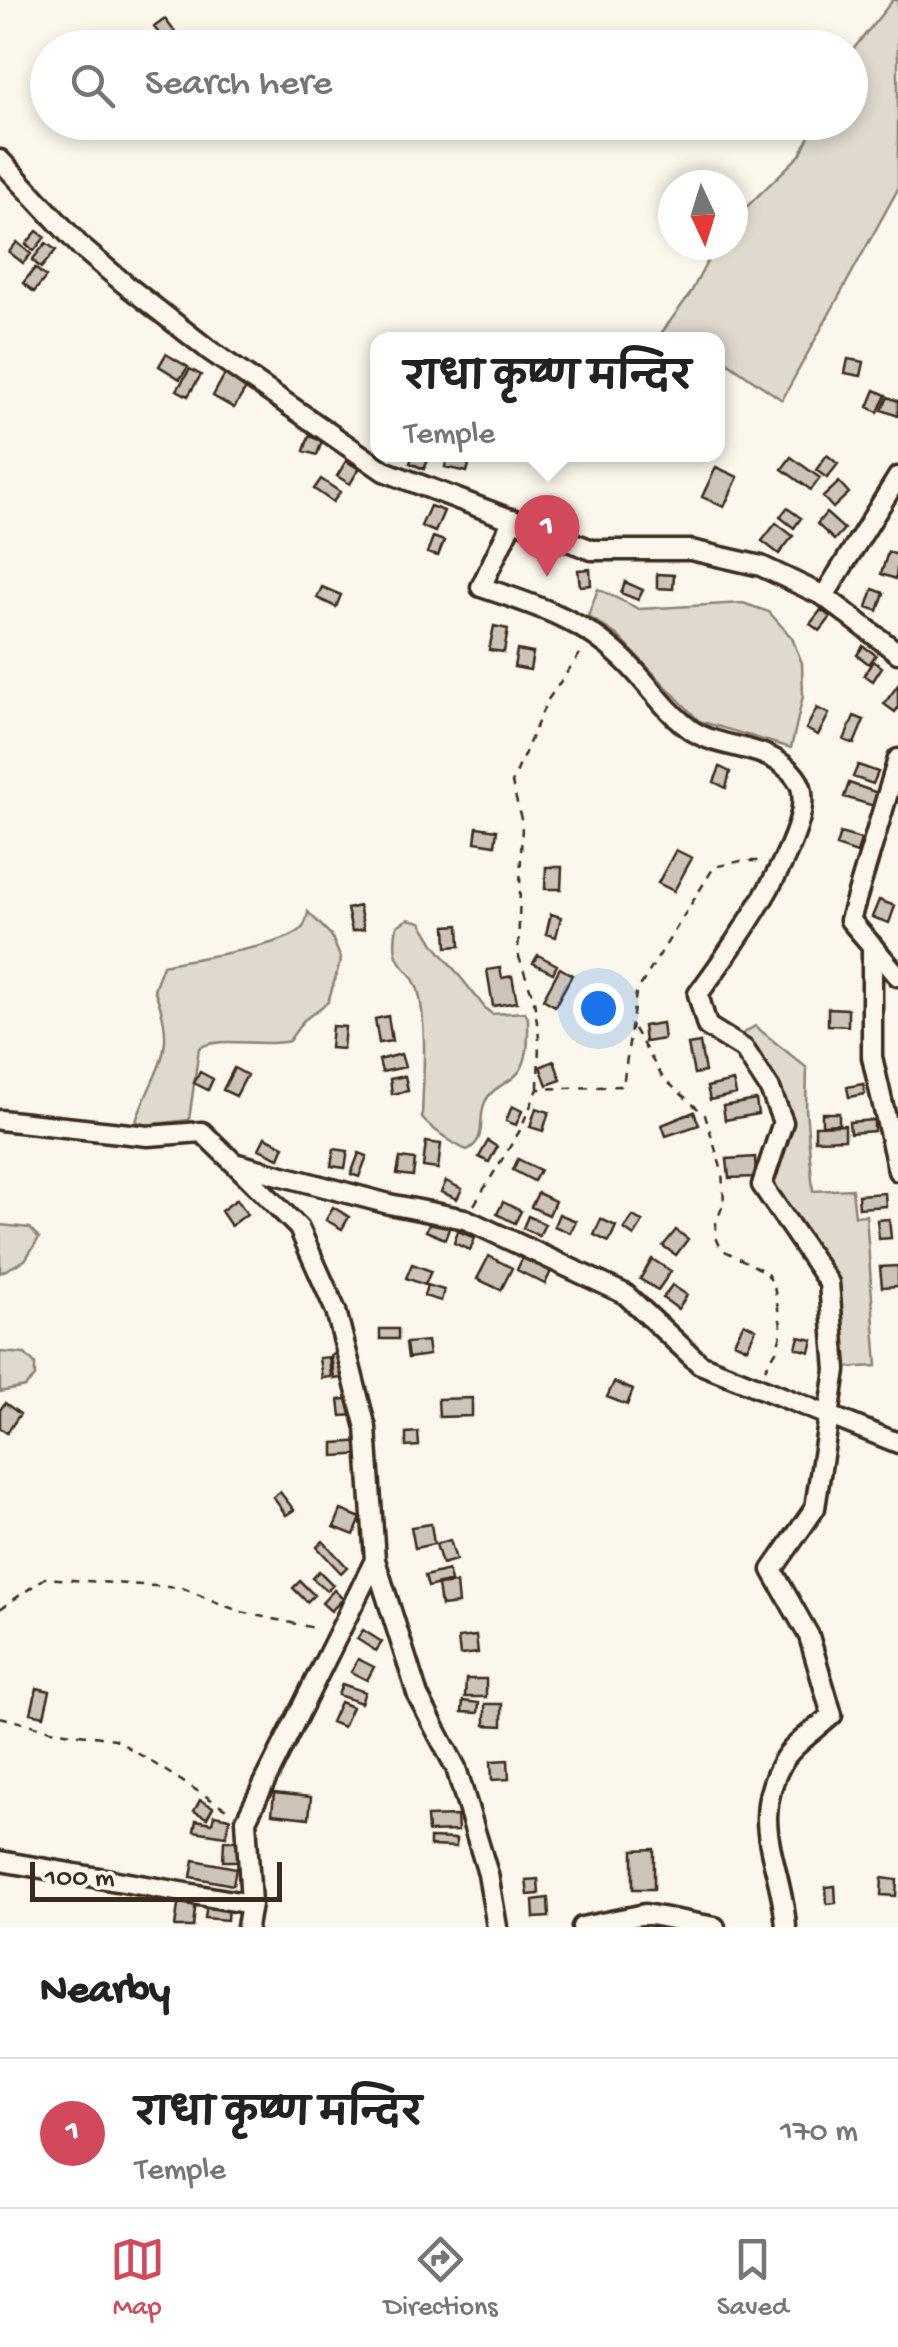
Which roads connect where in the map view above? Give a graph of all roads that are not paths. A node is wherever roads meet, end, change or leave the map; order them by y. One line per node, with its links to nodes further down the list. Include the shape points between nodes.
1 (0, 160): 2 (street, via 81,247 208,350)
2 (370, 460)
3 (373, 462): 5 (street)
4 (898, 477): 6 (street)
5 (513, 519): 6 (street, via 592,550 691,550 761,566); 14 (street, via 481,587 557,612 594,634 692,732 786,766 801,784 803,805 784,861 698,994 707,1026 744,1049 782,1122 762,1185 828,1284 836,1370)
6 (824, 596): 7 (street)
7 (898, 653)
8 (898, 759): 9 (street, via 850,920)
9 (872, 945): 10 (street); 13 (street, via 872,1057)
10 (898, 976)
11 (2, 1121): 12 (street, via 148,1136 202,1132)
12 (234, 1164): 14 (street, via 465,1219 625,1294 700,1364); 16 (street, via 299,1228 336,1311 366,1428)
13 (898, 1171)
14 (826, 1418): 15 (street); 23 (street, via 815,1508 772,1570 809,1636 832,1715 786,1757 764,1812)
15 (898, 1443)
16 (376, 1560): 18 (street, via 246,1820); 20 (street, via 418,1696 456,1768)
17 (0, 1861): 18 (street)
18 (252, 1904): 19 (street)
19 (247, 1927)
20 (498, 1927)
21 (582, 1927): 22 (street, via 645,1914)
22 (715, 1927)
23 (786, 1927)

